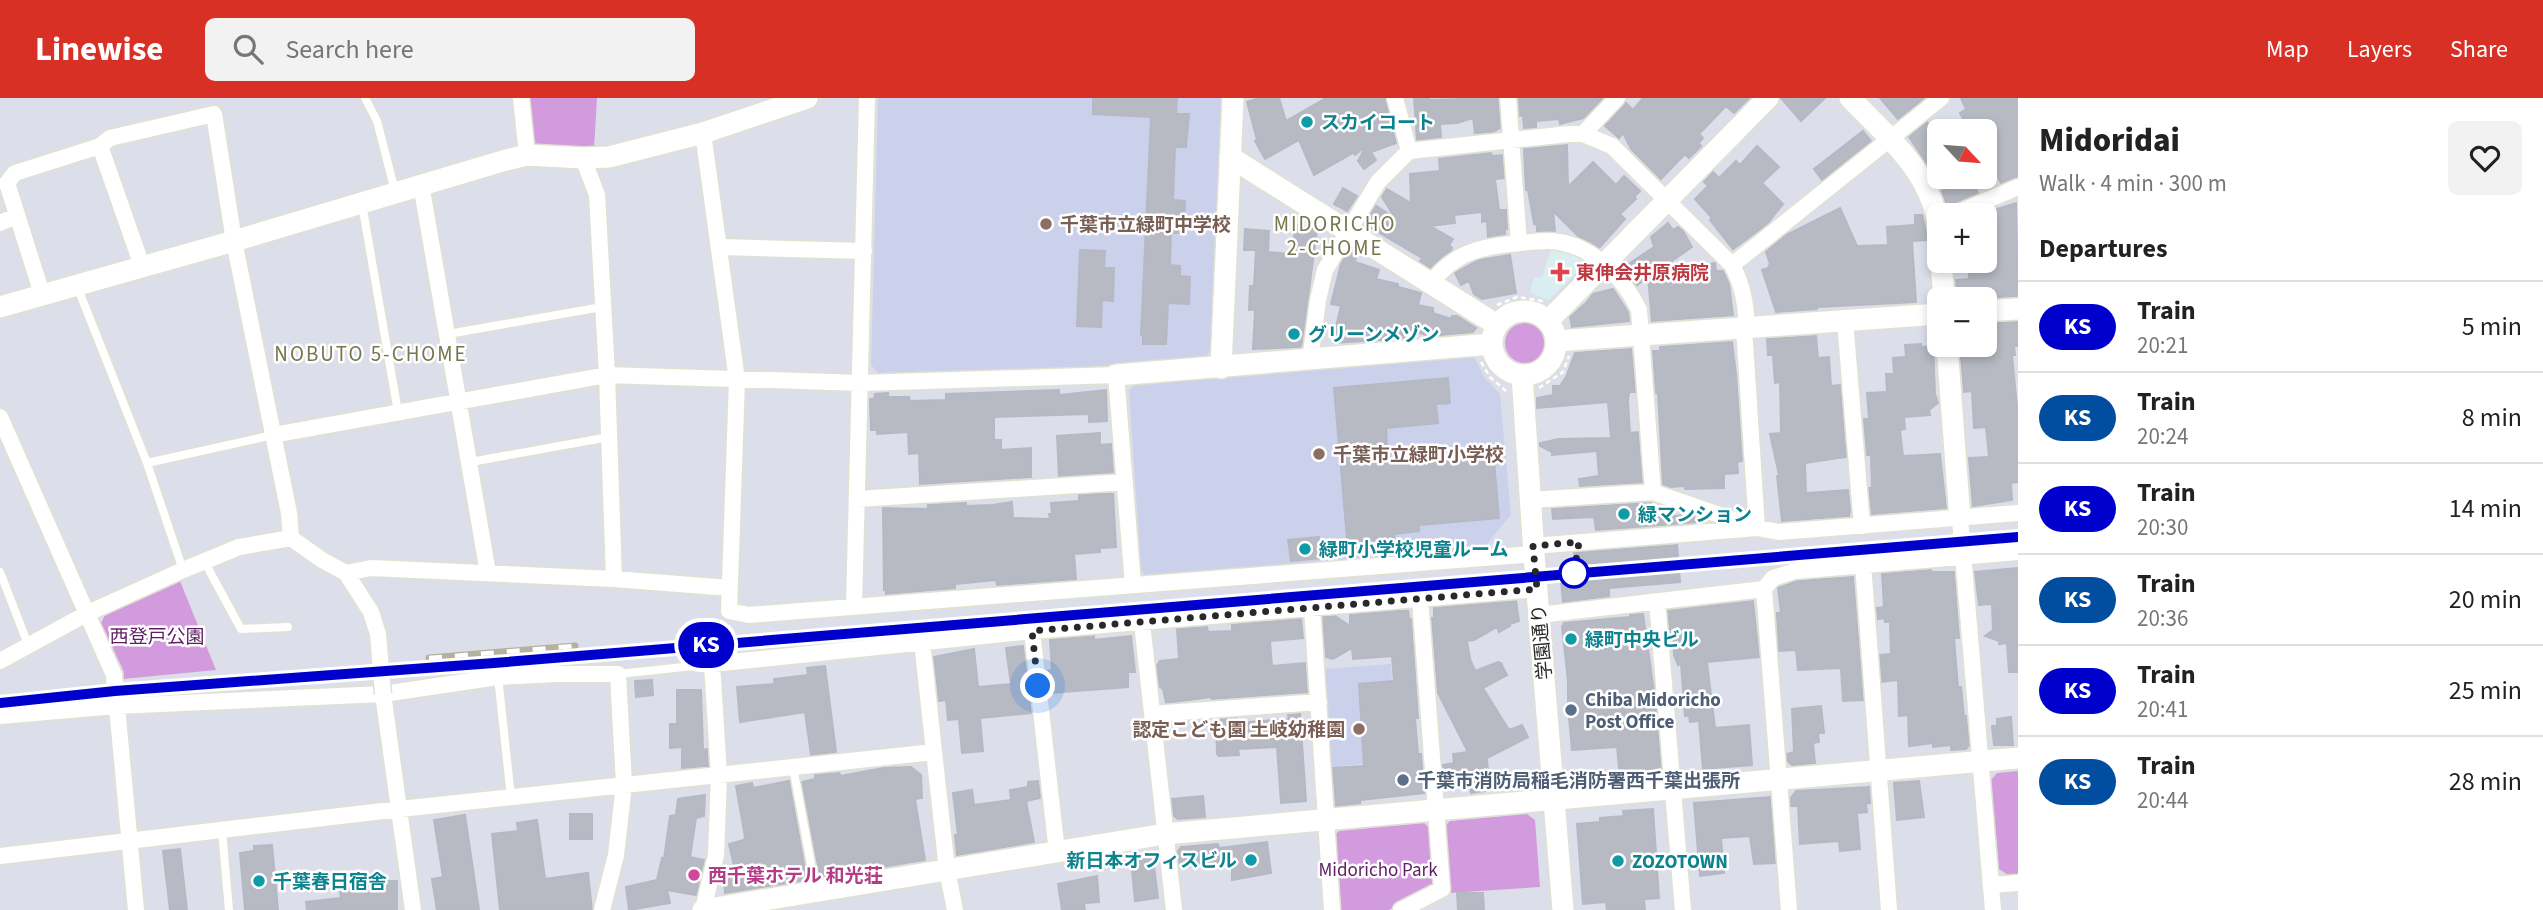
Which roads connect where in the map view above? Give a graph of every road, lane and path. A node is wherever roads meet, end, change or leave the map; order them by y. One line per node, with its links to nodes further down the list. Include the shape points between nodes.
1 (365, 98): 23 (lane, via 377,121)
2 (521, 98): 18 (street)
3 (807, 98): 12 (street)
4 (867, 98): 34 (street)
5 (1233, 98): 19 (street)
6 (1395, 98): 17 (street)
7 (1508, 98): 15 (street)
8 (1617, 98): 13 (street)
9 (1768, 98): 24 (street)
10 (1850, 98): 14 (street)
11 (1941, 98): 14 (street)
12 (704, 133): 20 (street, via 609,157); 33 (street)
13 (1583, 134): 15 (street); 24 (street, via 1612,146)
14 (1889, 139): 25 (street, via 1922,177); 36 (street)
15 (1511, 140): 17 (street); 32 (street)
16 (100, 146): 28 (street, via 15,173 8,183); 31 (street, via 110,138 214,114); 37 (street)
17 (1409, 151): 30 (street, via 1378,182)
18 (527, 155): 20 (street); 21 (street)
19 (1230, 157): 30 (street); 54 (street)
20 (583, 159): 42 (street, via 597,195)
21 (421, 184): 23 (street); 49 (street)
22 (2018, 187): 26 (street)
23 (396, 194): 27 (street)
24 (1667, 200): 35 (street); 36 (street)
25 (1934, 203)
26 (1980, 203)
27 (362, 204): 31 (street); 63 (lane)
28 (16, 216): 29 (street); 40 (street)
29 (0, 223)
30 (1348, 231): 38 (street); 53 (street, via 1325,270)
31 (234, 242): 37 (street); 65 (street)
32 (1519, 243): 35 (street, via 1570,244); 38 (street, via 1470,250)
33 (720, 247): 34 (street); 58 (street)
34 (864, 251): 59 (street)
35 (1603, 264): 48 (street); 51 (street, via 1632,294)
36 (1732, 265): 47 (street, via 1746,301)
37 (142, 266): 39 (street)
38 (1431, 283): 50 (street)
39 (77, 286): 40 (street); 68 (lane)
40 (41, 294): 41 (street)
41 (0, 307)
42 (602, 307): 49 (lane); 55 (street)
43 (2018, 309): 44 (street)
44 (1997, 310)
45 (1927, 315): 46 (street)
46 (1845, 321): 47 (street); 75 (street)
47 (1746, 328): 51 (street); 76 (street)
48 (1556, 329): 50 (street, via 1531,312 1521,311 1511,313); 50 (path, via 1530,297 1517,297 1500,302); 51 (street); 57 (street, via 1550,361); 60 (path, via 1563,372)
49 (448, 334): 62 (street)
50 (1490, 334): 53 (street); 57 (street, via 1497,361); 61 (path, via 1490,377)
51 (1643, 335): 70 (street)
52 (1948, 357): 74 (street)
53 (1310, 360): 54 (street)
54 (1221, 368): 56 (street)
55 (607, 375): 58 (street); 62 (street); 66 (street)
56 (1116, 375): 59 (street); 69 (street)
57 (1522, 375): 72 (street, 学園通り)
58 (737, 380): 59 (street); 89 (street)
59 (862, 383): 71 (street)
60 (1539, 388)
61 (1506, 391)
62 (459, 401): 63 (street); 67 (street)
63 (398, 412): 65 (street)
64 (0, 417): 96 (street)
65 (273, 435): 68 (lane); 77 (street)
66 (609, 437): 67 (lane); 87 (street)
67 (471, 462): 86 (street)
68 (147, 463): 83 (lane)
69 (1125, 482): 71 (street); 88 (street)
70 (1653, 492): 72 (street); 76 (street)
71 (857, 499): 94 (street)
72 (1530, 500): 78 (street, 学園通り)
73 (2018, 513): 74 (street)
74 (1960, 519): 75 (street); 80 (street)
75 (1862, 526): 76 (street, via 1779,532)
76 (1757, 528): 78 (street)
77 (291, 538): 81 (street, via 239,547); 85 (street)
78 (1533, 550): 88 (street); 90 (street, 学園通り)
79 (2018, 552): 80 (street)
80 (1964, 556): 82 (street); 114 (street)
81 (204, 561): 83 (street); 99 (lane, via 240,629)
82 (1863, 564): 91 (street, via 1795,571 1773,578); 116 (street)
83 (183, 570): 96 (street)
84 (0, 572): 102 (lane)
85 (346, 573): 86 (street, via 370,568); 107 (street, bridge, via 371,612 378,634)
86 (488, 573): 87 (street)
87 (614, 579): 89 (street)
88 (1133, 585): 94 (street)
89 (730, 588): 94 (street, via 729,611 749,615)
90 (1537, 589): 92 (street); 97 (street, 学園通り)
91 (1764, 589): 93 (street); 118 (street)
92 (1420, 599): 95 (street); 124 (street)
93 (1657, 601): 97 (street); 120 (street)
94 (855, 606)
95 (1312, 607): 98 (street); 108 (street)
96 (89, 613): 102 (street); 109 (street, via 114,675)
97 (1539, 615): 122 (street, 学園通り)
98 (1142, 623): 100 (street); 110 (street)
99 (288, 627)
100 (1032, 631): 101 (street); 129 (street)
101 (922, 642): 104 (street); 112 (street)
102 (29, 647): 103 (street)
103 (0, 661)
104 (712, 664): 105 (lane); 117 (street)
105 (618, 674): 106 (street); 119 (street)
106 (498, 677): 107 (street); 121 (lane)
107 (383, 694): 109 (street); 123 (street)
108 (1318, 702): 110 (street); 125 (street)
109 (116, 706): 111 (street); 128 (street)
110 (1152, 714): 127 (street)
111 (0, 716)
112 (934, 752): 115 (street); 131 (street)
113 (2018, 758): 114 (street)
114 (1980, 761): 116 (street); 133 (street)
115 (793, 767): 117 (street); 134 (lane)
116 (1879, 771): 118 (street); 147 (street)
117 (719, 775): 119 (street); 139 (street, via 716,855)
118 (1780, 780): 120 (street); 146 (street)
119 (624, 785): 121 (street); 138 (street, via 616,855)
120 (1672, 789): 122 (street); 145 (street)
121 (511, 797): 123 (street)
122 (1555, 800): 124 (street); 144 (street, 学園通り)
123 (400, 809): 126 (street); 137 (street)
124 (1437, 810): 125 (street); 143 (street, via 1442,890)
125 (1327, 820): 127 (street); 142 (street)
126 (222, 831): 128 (street); 136 (lane)
127 (1166, 834): 129 (street); 141 (street)
128 (129, 840): 130 (street); 135 (street)
129 (1056, 852): 131 (street)
130 (0, 856)
131 (947, 870): 134 (street); 140 (street)
132 (2018, 883): 133 (street)
133 (1991, 885): 148 (street)
134 (816, 892): 139 (street)
135 (136, 910)
136 (229, 910)
137 (413, 910)
138 (603, 910)
139 (703, 910)
140 (955, 910)
141 (1174, 910)
142 (1332, 910)
143 (1401, 910)
144 (1563, 910)
145 (1683, 910)
146 (1789, 910)
147 (1889, 910)
148 (1993, 910)

